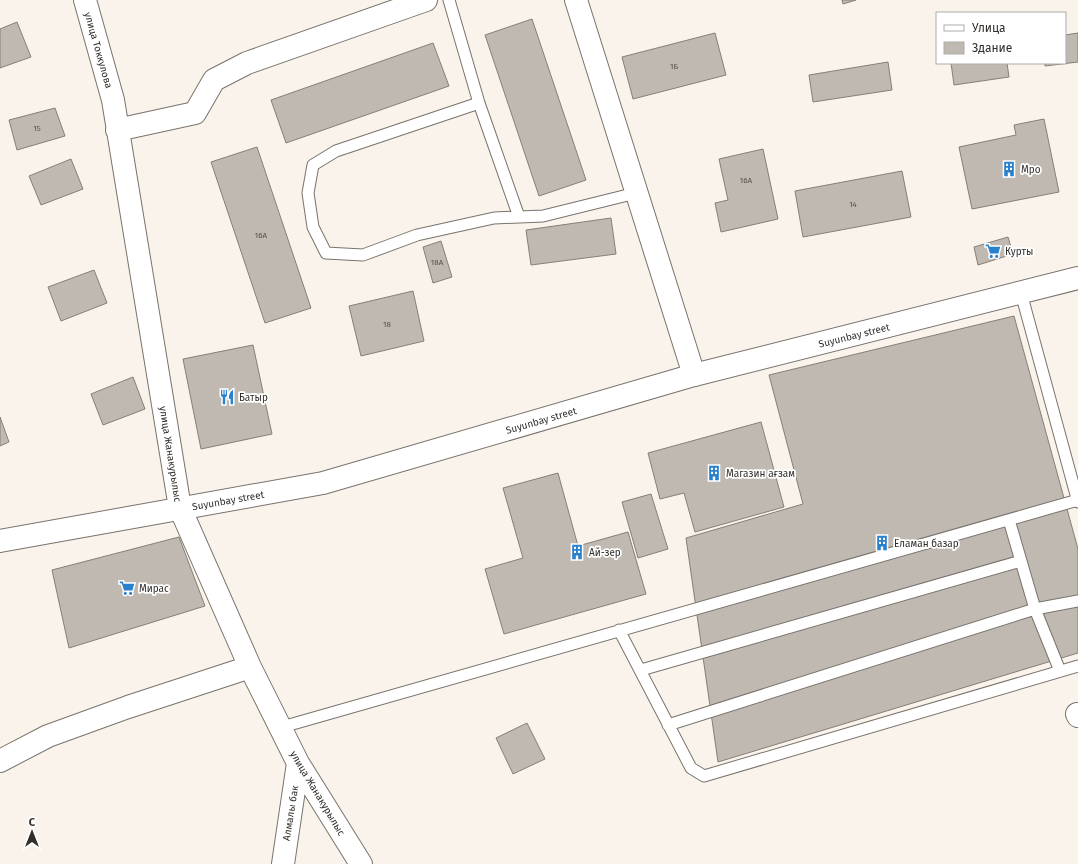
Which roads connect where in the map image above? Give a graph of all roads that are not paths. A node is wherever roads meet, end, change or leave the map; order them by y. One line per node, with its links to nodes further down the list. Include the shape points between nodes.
1 (85, 0): 5 (street, улица Токкулова)
2 (426, 0): 7 (street, via 247,63 214,80 196,113)
3 (448, 0): 6 (lane)
4 (576, 0): 8 (street)
5 (113, 100): 7 (street, улица Жанакурылыс)
6 (479, 103): 9 (lane); 9 (lane, via 336,151 313,165 308,193 313,227 326,253 363,255 417,235 494,218)
7 (117, 130): 14 (street, улица Жанакурылыс)
8 (636, 193): 9 (lane, via 543,216); 12 (street)
9 (519, 217)
10 (1078, 278): 11 (street, Suyunbay street)
11 (1021, 293): 12 (street, Suyunbay street); 13 (lane)
12 (694, 376): 14 (street, Suyunbay street, via 323,483)
13 (1078, 501): 15 (lane)
14 (180, 508): 16 (street, Suyunbay street); 22 (street, улица Жанакурылыс)
15 (1009, 520): 17 (lane); 20 (lane)
16 (0, 542)
17 (1021, 561): 19 (lane); 23 (lane)
18 (1078, 601): 19 (lane)
19 (1035, 609): 24 (lane); 25 (lane)
20 (619, 630): 23 (lane); 26 (lane)
21 (1078, 666): 24 (lane)
22 (250, 667): 26 (street, улица Жанакурылыс); 27 (street, via 48,736)
23 (641, 670): 25 (lane)
24 (1060, 671): 25 (lane, via 704,776 691,768)
25 (668, 725)
26 (282, 727): 28 (street, улица Жанакурылыс)
27 (0, 761)
28 (298, 763): 29 (street, Алмалы бак); 30 (street, улица Жанакурылыс)
29 (283, 864)
30 (361, 864)

